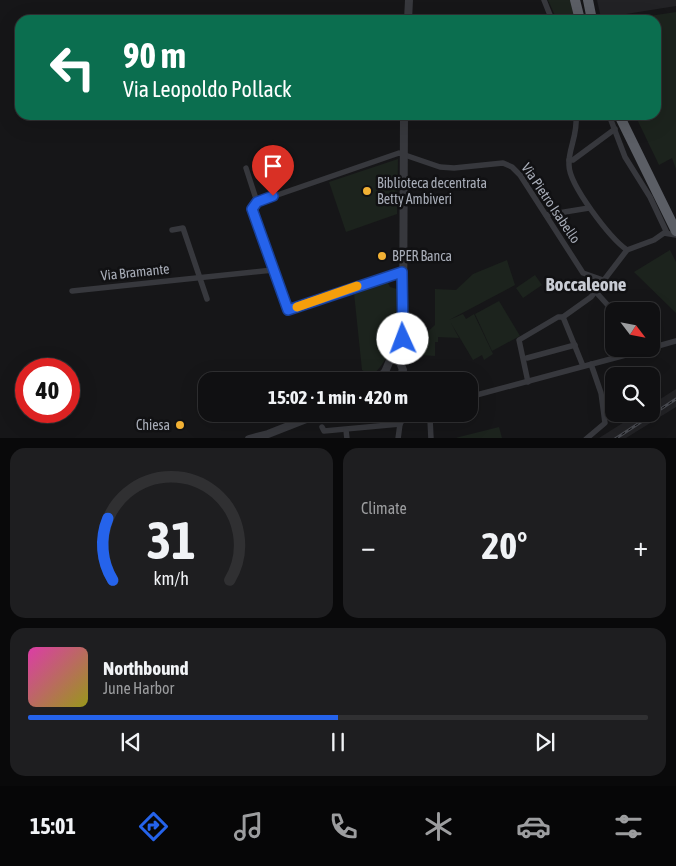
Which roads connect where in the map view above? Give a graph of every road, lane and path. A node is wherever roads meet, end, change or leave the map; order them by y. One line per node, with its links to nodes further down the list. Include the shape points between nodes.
1 (409, 0): 5 (street)
2 (544, 0): 6 (street)
3 (575, 0): 7 (highway)
4 (588, 0): 8 (highway)
5 (408, 15)
6 (550, 15)
7 (579, 15)
8 (591, 15)
9 (404, 120): 15 (street)
10 (576, 120): 16 (street)
11 (611, 120): 14 (street)
12 (623, 120): 18 (highway)
13 (628, 120): 18 (highway)
14 (615, 129): 16 (street); 24 (street, via 625,156)
15 (404, 154): 19 (street, via 399,153); 21 (street, Via Pietro Isabello, via 440,167 494,162 506,164 520,175); 28 (street)
16 (569, 160): 20 (street, via 569,169)
17 (246, 168): 19 (street)
18 (651, 174): 22 (highway); 24 (highway)
19 (257, 202): 27 (street, via 252,209)
20 (589, 208): 21 (street); 26 (street)
21 (546, 215): 30 (street, Via Pietro Isabello, via 582,272)
22 (676, 217)
23 (172, 230): 29 (street, via 183,228)
24 (672, 232): 25 (street); 26 (street)
25 (676, 235)
26 (627, 250): 30 (street)
27 (273, 270): 28 (street, via 288,310); 29 (street, Via Bramante)
28 (402, 272): 36 (street)
29 (200, 278): 31 (street, Via Bramante); 33 (street)
30 (602, 280): 32 (street)
31 (72, 291)
32 (595, 291): 34 (street); 35 (street)
33 (207, 299)
34 (605, 302)
35 (563, 317): 38 (street); 48 (street, via 519,340)
36 (401, 330): 42 (street); 43 (street, via 403,339)
37 (676, 341): 39 (street)
38 (575, 345): 40 (street); 45 (street)
39 (660, 346)
40 (527, 358)
41 (614, 358): 44 (street)
42 (390, 362): 43 (street); 46 (street)
43 (399, 362): 47 (street)
44 (591, 364): 45 (street); 59 (street, via 604,421)
45 (583, 366): 48 (street)
46 (385, 372)
47 (403, 372)
48 (528, 382): 49 (street)
49 (478, 395)
50 (300, 422): 55 (street)
51 (431, 422): 58 (street)
52 (400, 424): 54 (street); 57 (street)
53 (322, 427): 54 (street, via 324,431)
54 (346, 430): 56 (street)
55 (249, 438)
56 (347, 438)
57 (398, 438)
58 (431, 438)
59 (586, 438)

